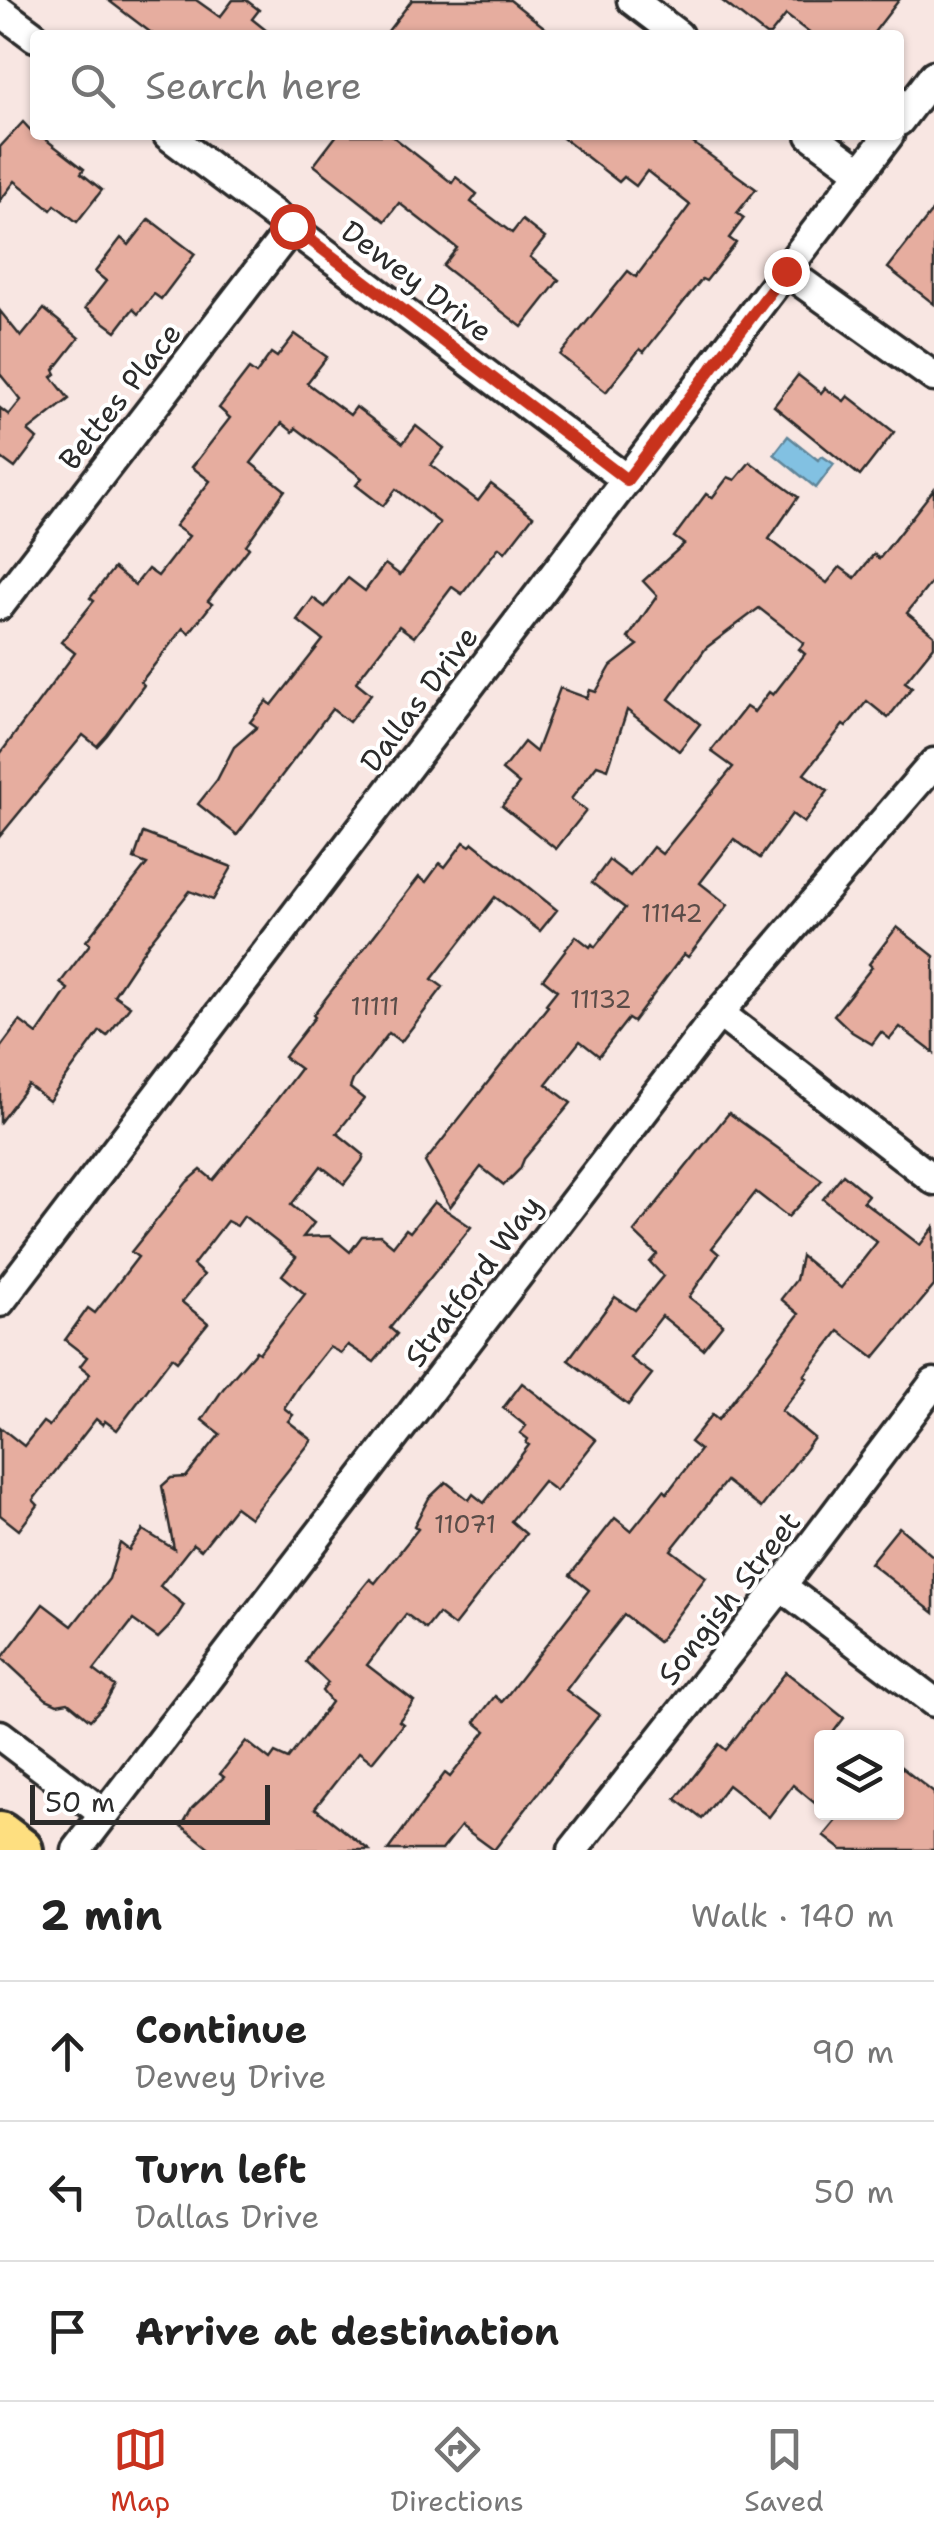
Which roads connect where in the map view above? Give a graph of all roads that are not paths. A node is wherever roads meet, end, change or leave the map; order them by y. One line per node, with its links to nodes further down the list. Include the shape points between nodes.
1 (632, 0): 3 (street)
2 (0, 11): 4 (street)
3 (671, 30)
4 (30, 33)
5 (934, 75): 6 (street)
6 (904, 115)
7 (175, 140): 11 (street, Dewey Drive)
8 (818, 140): 10 (street)
9 (885, 140): 10 (street, Dallas Drive)
10 (860, 172): 12 (street, Dallas Drive)
11 (292, 226): 14 (street, Dewey Drive); 15 (street, Bettes Place)
12 (786, 271): 13 (street); 14 (street, Dallas Drive)
13 (934, 377)
14 (627, 480): 19 (street, Dallas Drive)
15 (0, 605)
16 (934, 763): 17 (street, Stratford Way)
17 (718, 1013): 18 (street); 24 (street, Stratford Way)
18 (934, 1180)
19 (0, 1302)
20 (934, 1383): 21 (street, Songish Street)
21 (781, 1586): 22 (street); 28 (street, Songish Street)
22 (934, 1702)
23 (0, 1734): 24 (street)
24 (104, 1814): 27 (street, Stratford Way)
25 (0, 1834): 26 (main road)
26 (21, 1850)
27 (77, 1850)
28 (572, 1850)

